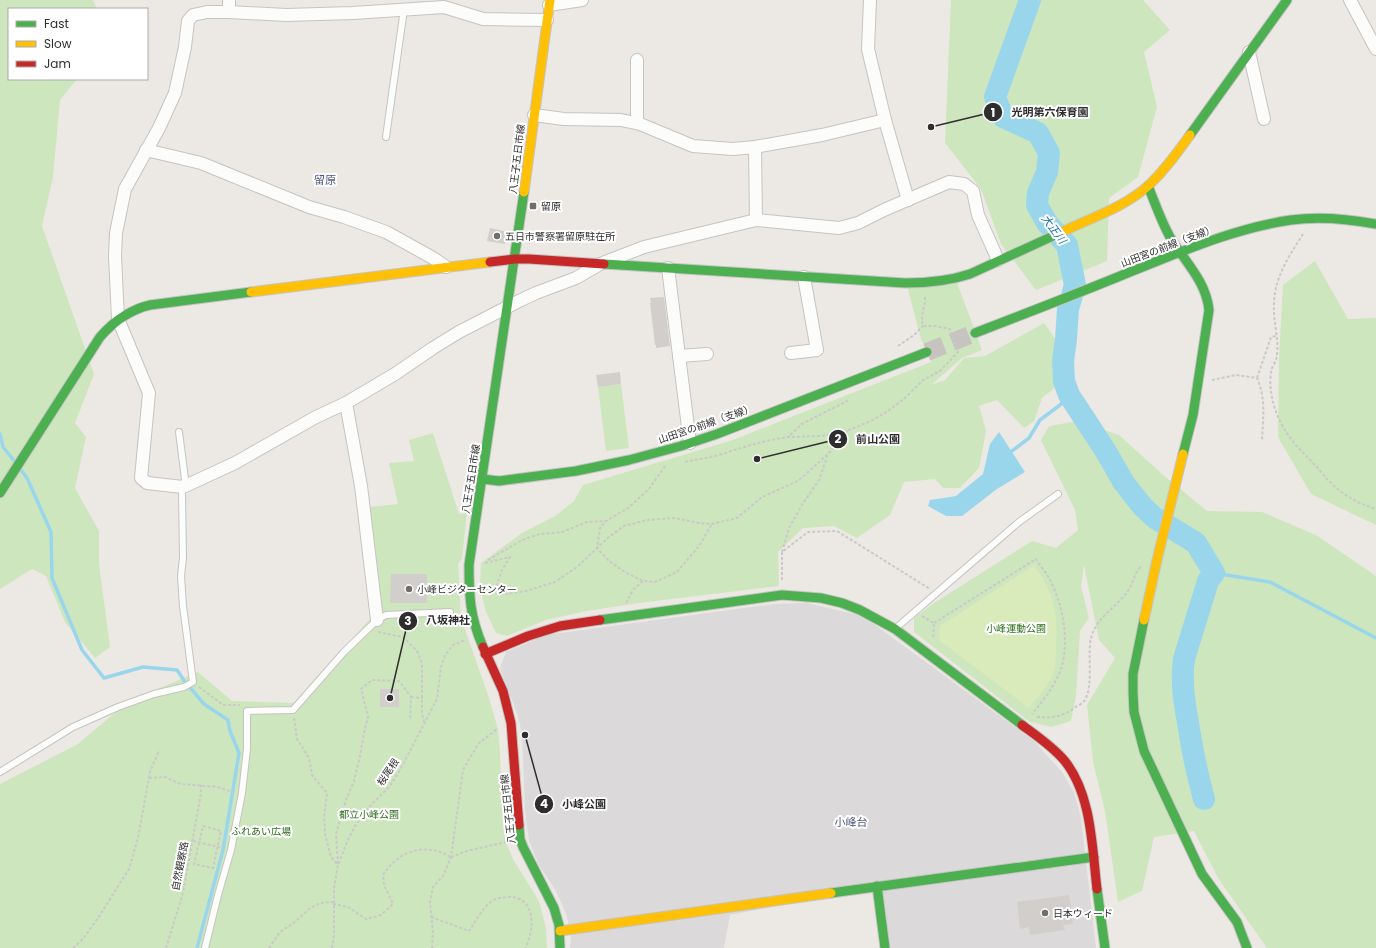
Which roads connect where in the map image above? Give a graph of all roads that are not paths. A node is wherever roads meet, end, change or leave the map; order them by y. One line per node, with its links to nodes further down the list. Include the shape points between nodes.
1 (582, 0): 6 (street)
2 (870, 0): 15 (street, via 868,50)
3 (1287, 0): 11 (street)
4 (1350, 0): 10 (street)
5 (443, 3): 8 (street); 9 (street, via 483,19)
6 (550, 3): 9 (street, 八王子五日市線)
7 (229, 6): 8 (street, via 286,15); 19 (street, via 193,15 188,21 185,47 174,93)
8 (404, 9): 17 (lane)
9 (547, 20): 13 (street, 八王子五日市線)
10 (1376, 49)
11 (1249, 52): 14 (street); 20 (street, via 1166,167)
12 (637, 60): 16 (street)
13 (534, 115): 16 (street); 26 (street, 八王子五日市線)
14 (1264, 119)
15 (885, 120): 18 (street); 21 (street)
16 (637, 123): 18 (street, via 692,146)
17 (386, 137)
18 (755, 147): 22 (street)
19 (146, 150): 29 (street, via 201,164 309,207 386,232); 34 (street, via 125,189 116,233)
20 (1148, 186): 25 (street, via 1170,237); 27 (street, via 1124,203)
21 (908, 200): 22 (street, via 858,223 839,228); 27 (street, via 949,182 964,184 973,191 978,215)
22 (756, 220): 24 (street)
23 (1376, 224): 25 (street, 山田宮の前線（支線）, via 1356,220 1292,220 1250,228)
24 (650, 245): 28 (street); 30 (street, via 648,255)
25 (1180, 252): 35 (street, 山田宮の前線（支線）); 59 (street, via 1202,286 1209,303 1193,414 1137,650 1133,674 1134,706 1144,751 1202,874 1237,922)
26 (515, 260): 28 (street); 29 (street); 33 (street, 八王子五日市線)
27 (998, 260): 32 (street, via 970,274 937,282 905,283)
28 (600, 264): 30 (street); 33 (street, via 576,278)
29 (446, 268): 34 (street, via 150,305 135,309)
30 (652, 268): 31 (street)
31 (668, 268): 32 (street); 39 (street)
32 (804, 277): 37 (street, via 817,350)
33 (508, 307): 40 (street, via 459,332); 43 (street, 八王子五日市線)
34 (118, 319): 44 (street, via 149,393 141,478 147,483); 45 (street, via 96,343)
35 (975, 333)
36 (927, 352): 42 (street, 山田宮の前線（支線）)
37 (791, 353)
38 (707, 354): 39 (street)
39 (679, 356): 42 (street)
40 (346, 403): 44 (street, via 235,463); 48 (street, via 361,486)
41 (179, 432): 44 (lane, via 185,479)
42 (690, 443): 43 (street, 山田宮の前線（支線）, via 630,460 576,471 521,479)
43 (482, 480): 50 (street, 八王子五日市線, via 470,549 468,580 472,616)
44 (183, 487): 51 (lane, via 181,576 193,682 184,688 154,694 118,707 74,727)
45 (0, 493)
46 (1058, 494): 49 (lane, via 1019,522)
47 (450, 612): 48 (lane, via 386,615)
48 (377, 626): 55 (lane, via 344,652 293,710 247,711 247,749 242,793 231,850)
49 (895, 629): 50 (street, via 842,603 821,598 782,595 560,626); 52 (street, via 1051,746 1065,761 1078,784 1087,809)
50 (485, 654): 54 (street, 八王子五日市線, via 503,691 511,723 520,838 527,857 553,904)
51 (0, 772)
52 (1094, 858): 53 (street); 58 (street)
53 (877, 886): 54 (street); 57 (street)
54 (560, 931): 56 (street, 八王子五日市線)
55 (205, 948)
56 (560, 948)
57 (885, 948)
58 (1105, 948)
59 (1247, 948)

